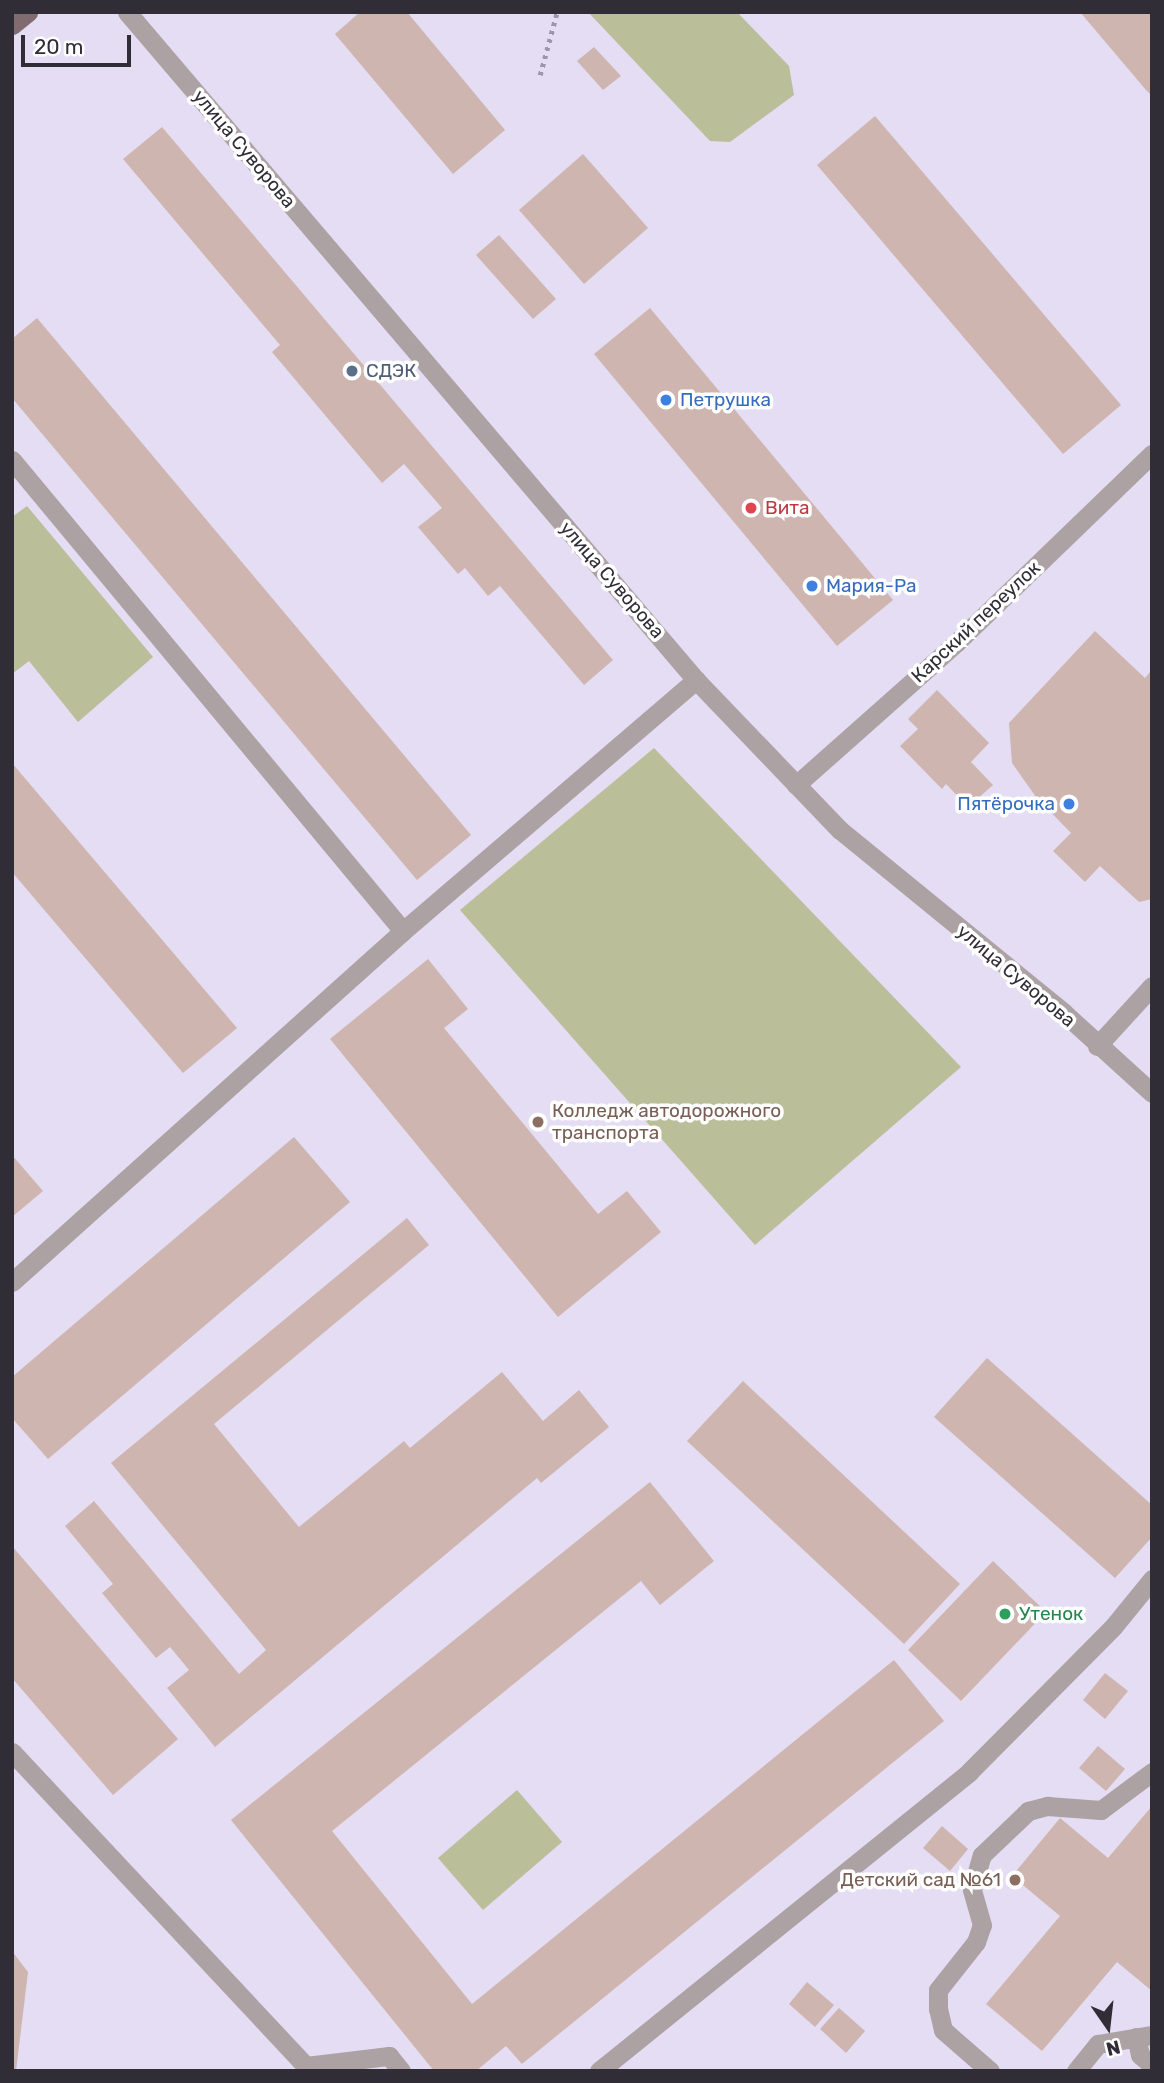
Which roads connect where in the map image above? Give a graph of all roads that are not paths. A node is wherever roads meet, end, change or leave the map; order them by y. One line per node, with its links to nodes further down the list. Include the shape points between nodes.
1 (28, 12): 3 (main road)
2 (127, 12): 6 (street, улица Суворова)
3 (12, 25)
4 (1152, 454): 7 (street, Карский переулок, via 957,642)
5 (12, 460): 8 (street)
6 (696, 680): 7 (street, улица Суворова); 8 (street)
7 (796, 785): 10 (street, улица Суворова, via 840,830)
8 (402, 931): 12 (street)
9 (1152, 986): 10 (street)
10 (1097, 1046): 11 (street, улица Суворова)
11 (1152, 1093)
12 (12, 1282)
13 (1152, 1579): 19 (street, via 1113,1627 969,1772)
14 (12, 1752): 18 (street, via 306,2066 389,2056)
15 (1152, 1772): 20 (street, via 1101,1811 1047,1806 1028,1811 982,1855 972,1889 982,1925 976,1942 937,1990 943,2030)
16 (1144, 2036): 17 (street, via 1140,2055); 21 (street, via 1098,2044)
17 (1152, 2065)
18 (401, 2071)
19 (599, 2071)
20 (990, 2071)
21 (1076, 2071)

